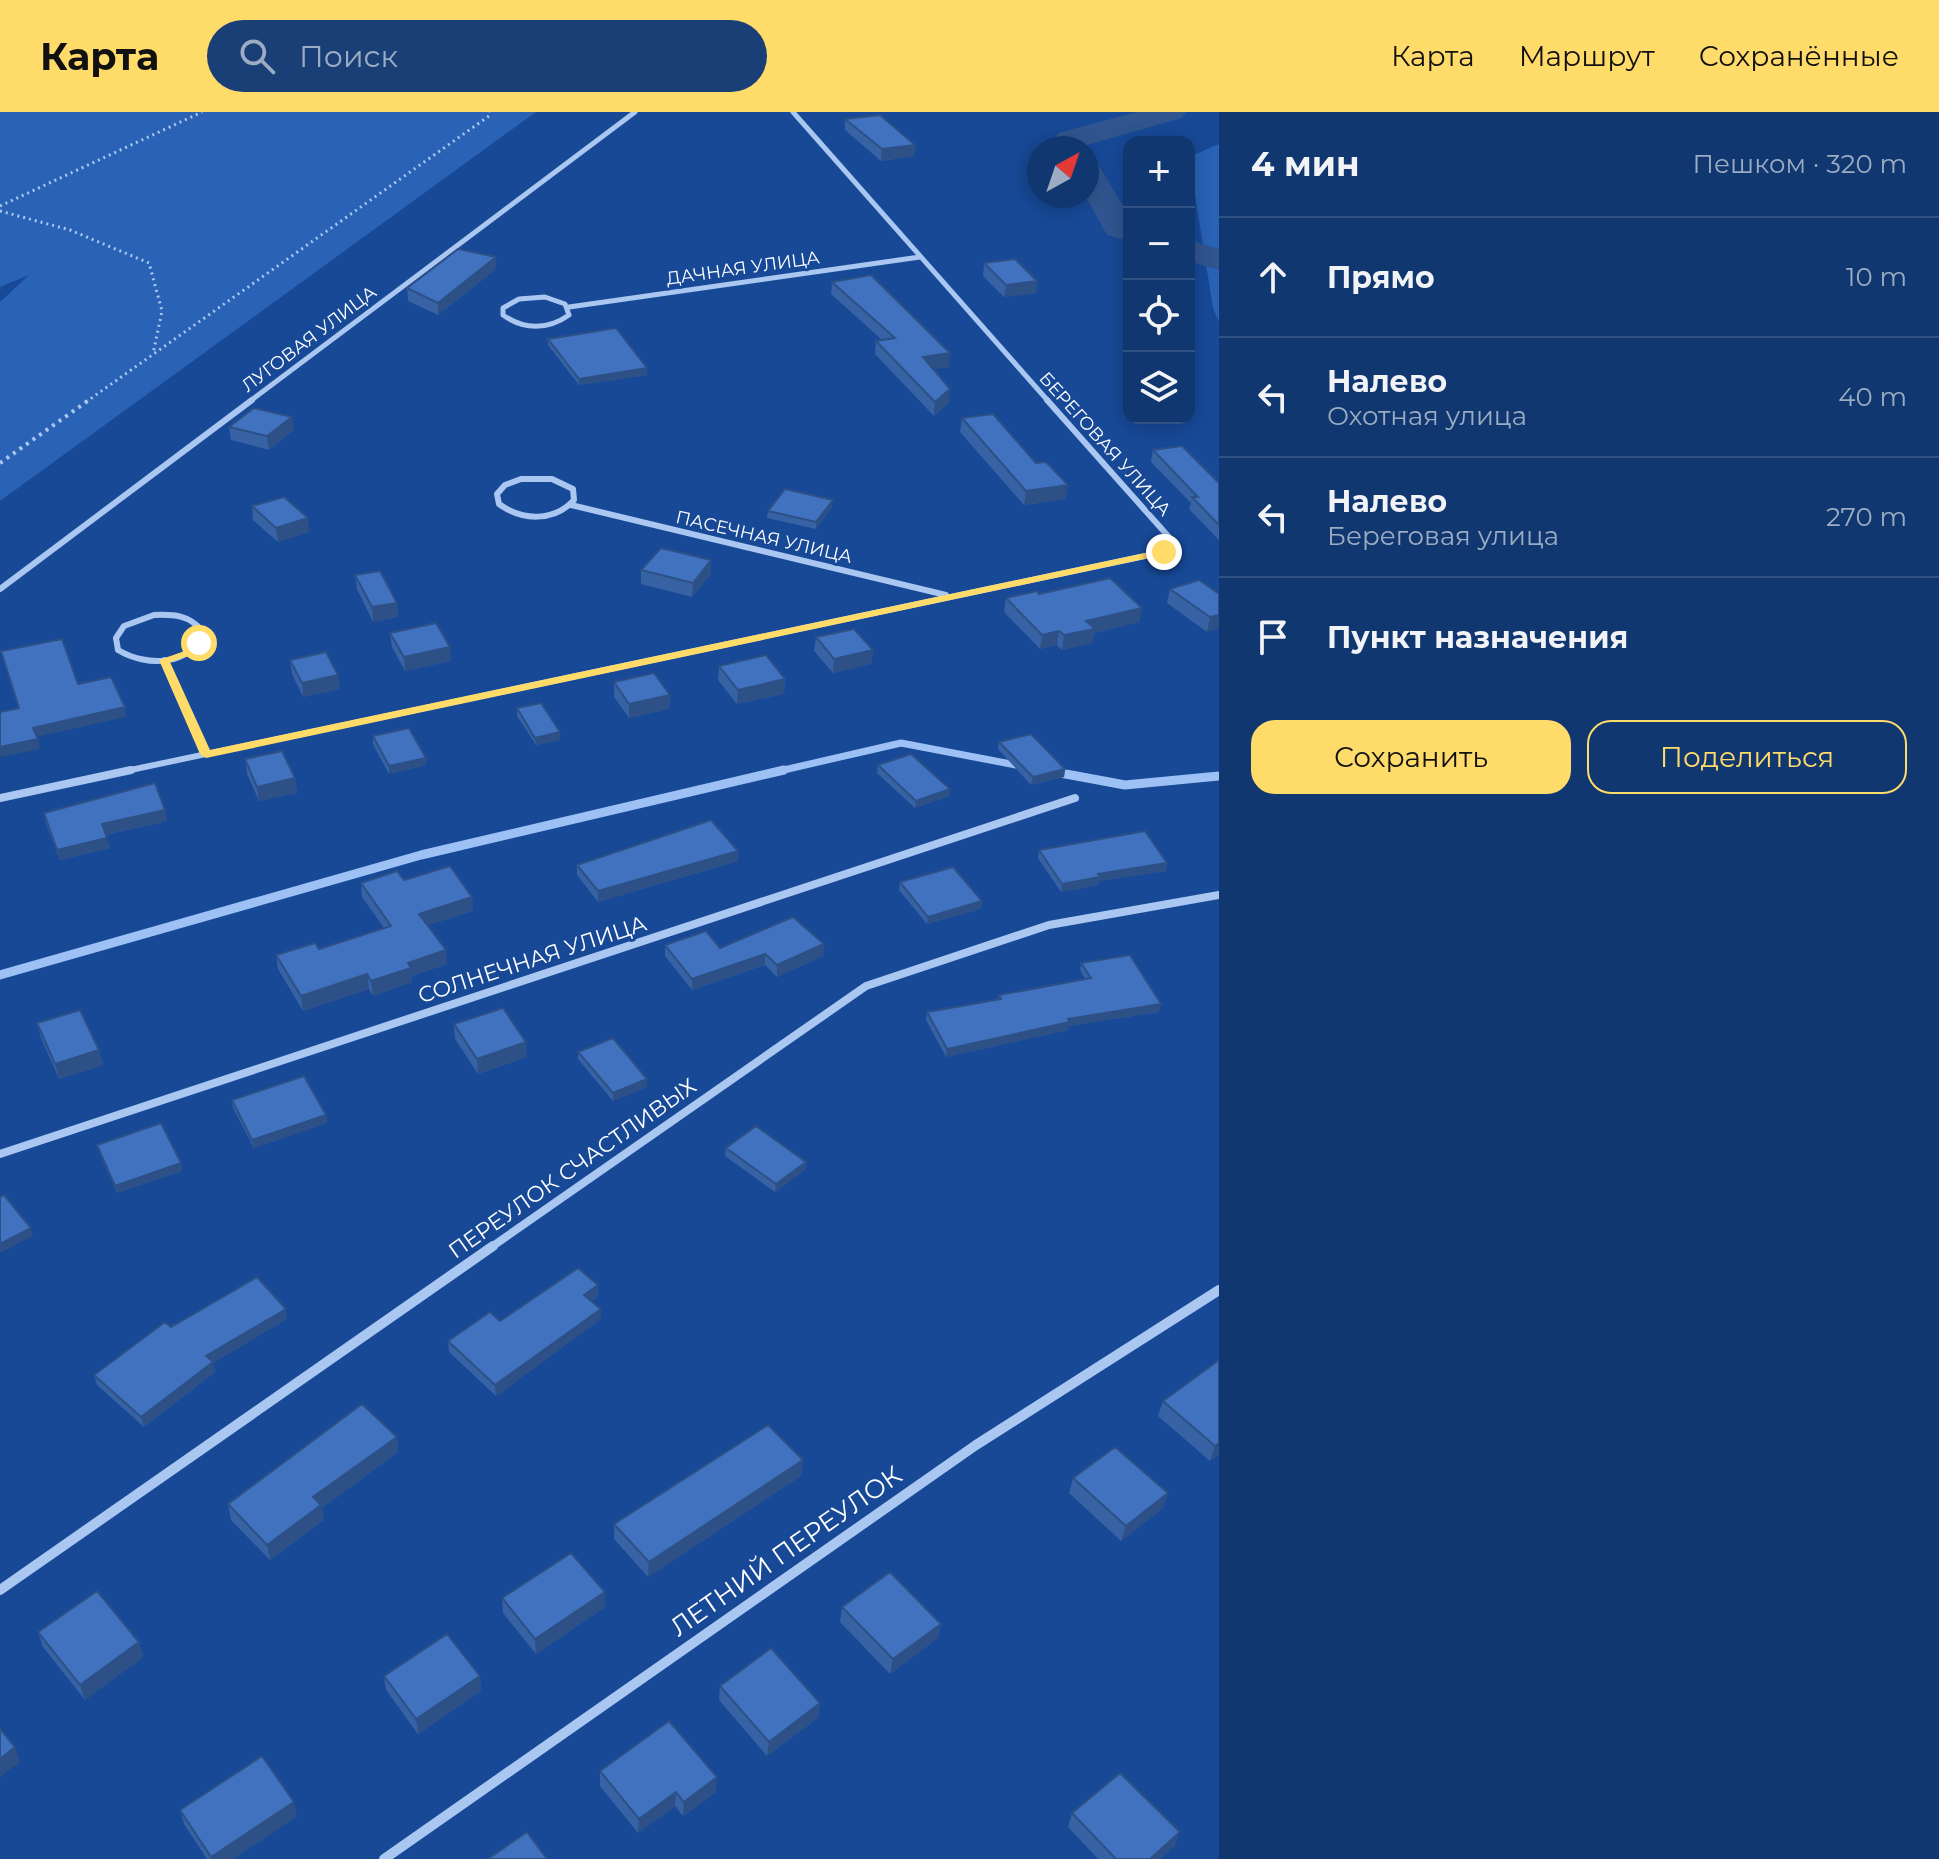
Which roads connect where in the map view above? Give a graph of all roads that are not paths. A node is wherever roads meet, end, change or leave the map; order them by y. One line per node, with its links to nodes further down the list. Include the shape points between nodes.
1 (635, 112): 6 (street, ЛУГОВАЯ УЛИЦА)
2 (793, 112): 3 (street, БЕРЕГОВАЯ УЛИЦА)
3 (920, 257): 4 (street, ДАЧНАЯ УЛИЦА); 7 (street, БЕРЕГОВАЯ УЛИЦА, via 1171,545 1144,558)
4 (569, 307): 4 (street, via 553,299 527,297 506,304 502,312 519,324 545,326 566,318)
5 (571, 505): 5 (street, via 573,489 552,479 521,479 497,494 503,508 528,516); 7 (street, ПАСЕЧНАЯ УЛИЦА)
6 (0, 589)
7 (951, 596): 9 (street, БЕРЕГОВАЯ УЛИЦА)
8 (164, 660): 8 (street, via 199,643 202,631 194,620 154,615 119,632 115,644 124,654); 9 (street)
9 (206, 754): 10 (street, БЕРЕГОВАЯ УЛИЦА)
10 (0, 798)
11 (1075, 798): 13 (street, СОЛНЕЧНАЯ УЛИЦА)
12 (1219, 895): 15 (street, ПЕРЕУЛОК СЧАСТЛИВЫХ, via 1049,925 866,986)
13 (0, 1154)
14 (1219, 1290): 16 (street, ЛЕТНИЙ ПЕРЕУЛОК, via 976,1445)
15 (0, 1590)
16 (384, 1859)

